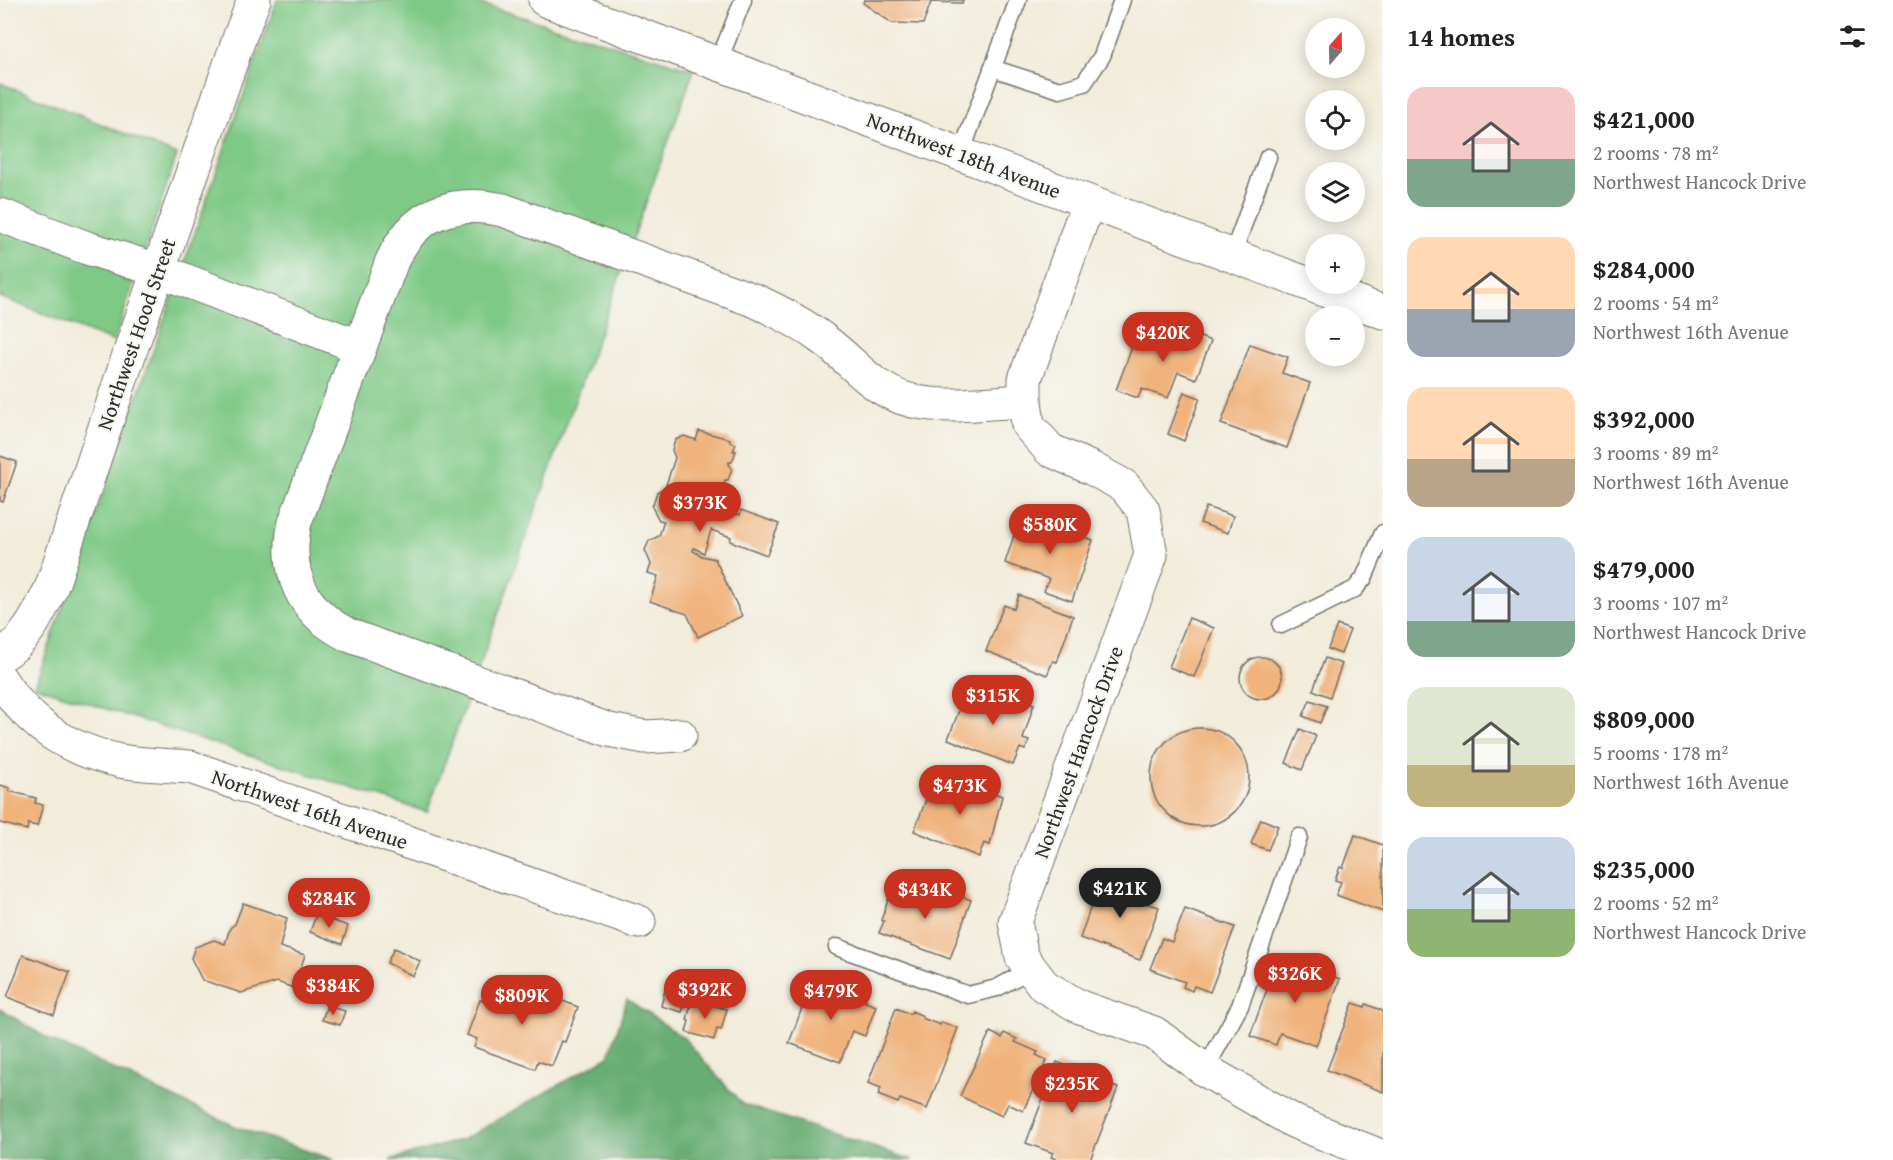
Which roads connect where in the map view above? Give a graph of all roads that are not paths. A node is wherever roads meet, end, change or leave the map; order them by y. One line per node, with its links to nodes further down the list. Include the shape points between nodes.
1 (254, 0): 13 (street, Northwest Hood Street)
2 (544, 0): 6 (street, Northwest 18th Avenue)
3 (743, 0): 6 (lane)
4 (1018, 0): 7 (lane)
5 (1122, 0): 7 (lane, via 1102,56 1084,83 1060,90)
6 (718, 63): 8 (street, Northwest 18th Avenue)
7 (992, 68): 8 (lane)
8 (961, 153): 10 (street, Northwest 18th Avenue)
9 (1268, 157): 12 (lane)
10 (1088, 203): 12 (street, Northwest 18th Avenue); 16 (street, Northwest Hancock Drive, via 1025,379)
11 (0, 215): 13 (street)
12 (1232, 256): 14 (street, Northwest 18th Avenue)
13 (158, 270): 15 (street); 19 (street, Northwest Hood Street, via 51,586 24,636)
14 (1383, 312)
15 (360, 347): 16 (street, via 392,261 408,233 422,221 451,208 485,206 765,305 826,341 871,382 890,393 923,403); 21 (street, via 291,540 294,573 318,616 348,635 609,730 645,737)
16 (1025, 401): 25 (street, Northwest Hancock Drive, via 1028,425 1050,450 1124,486 1143,510 1151,555 1015,922 1022,957)
17 (1383, 533): 18 (lane, via 1364,578 1354,589)
18 (1281, 625)
19 (0, 656)
20 (0, 679): 23 (street, Northwest 16th Avenue, via 11,697 43,729 81,749 121,761 190,767)
21 (680, 735)
22 (1299, 837): 26 (lane, via 1240,1006)
23 (639, 922)
24 (837, 946): 25 (lane, via 968,995 998,988)
25 (1031, 969): 26 (street, Northwest Hancock Drive, via 1044,986 1080,1007 1154,1033)
26 (1205, 1070): 27 (street, Northwest Hancock Drive, via 1295,1122)
27 (1383, 1157)

